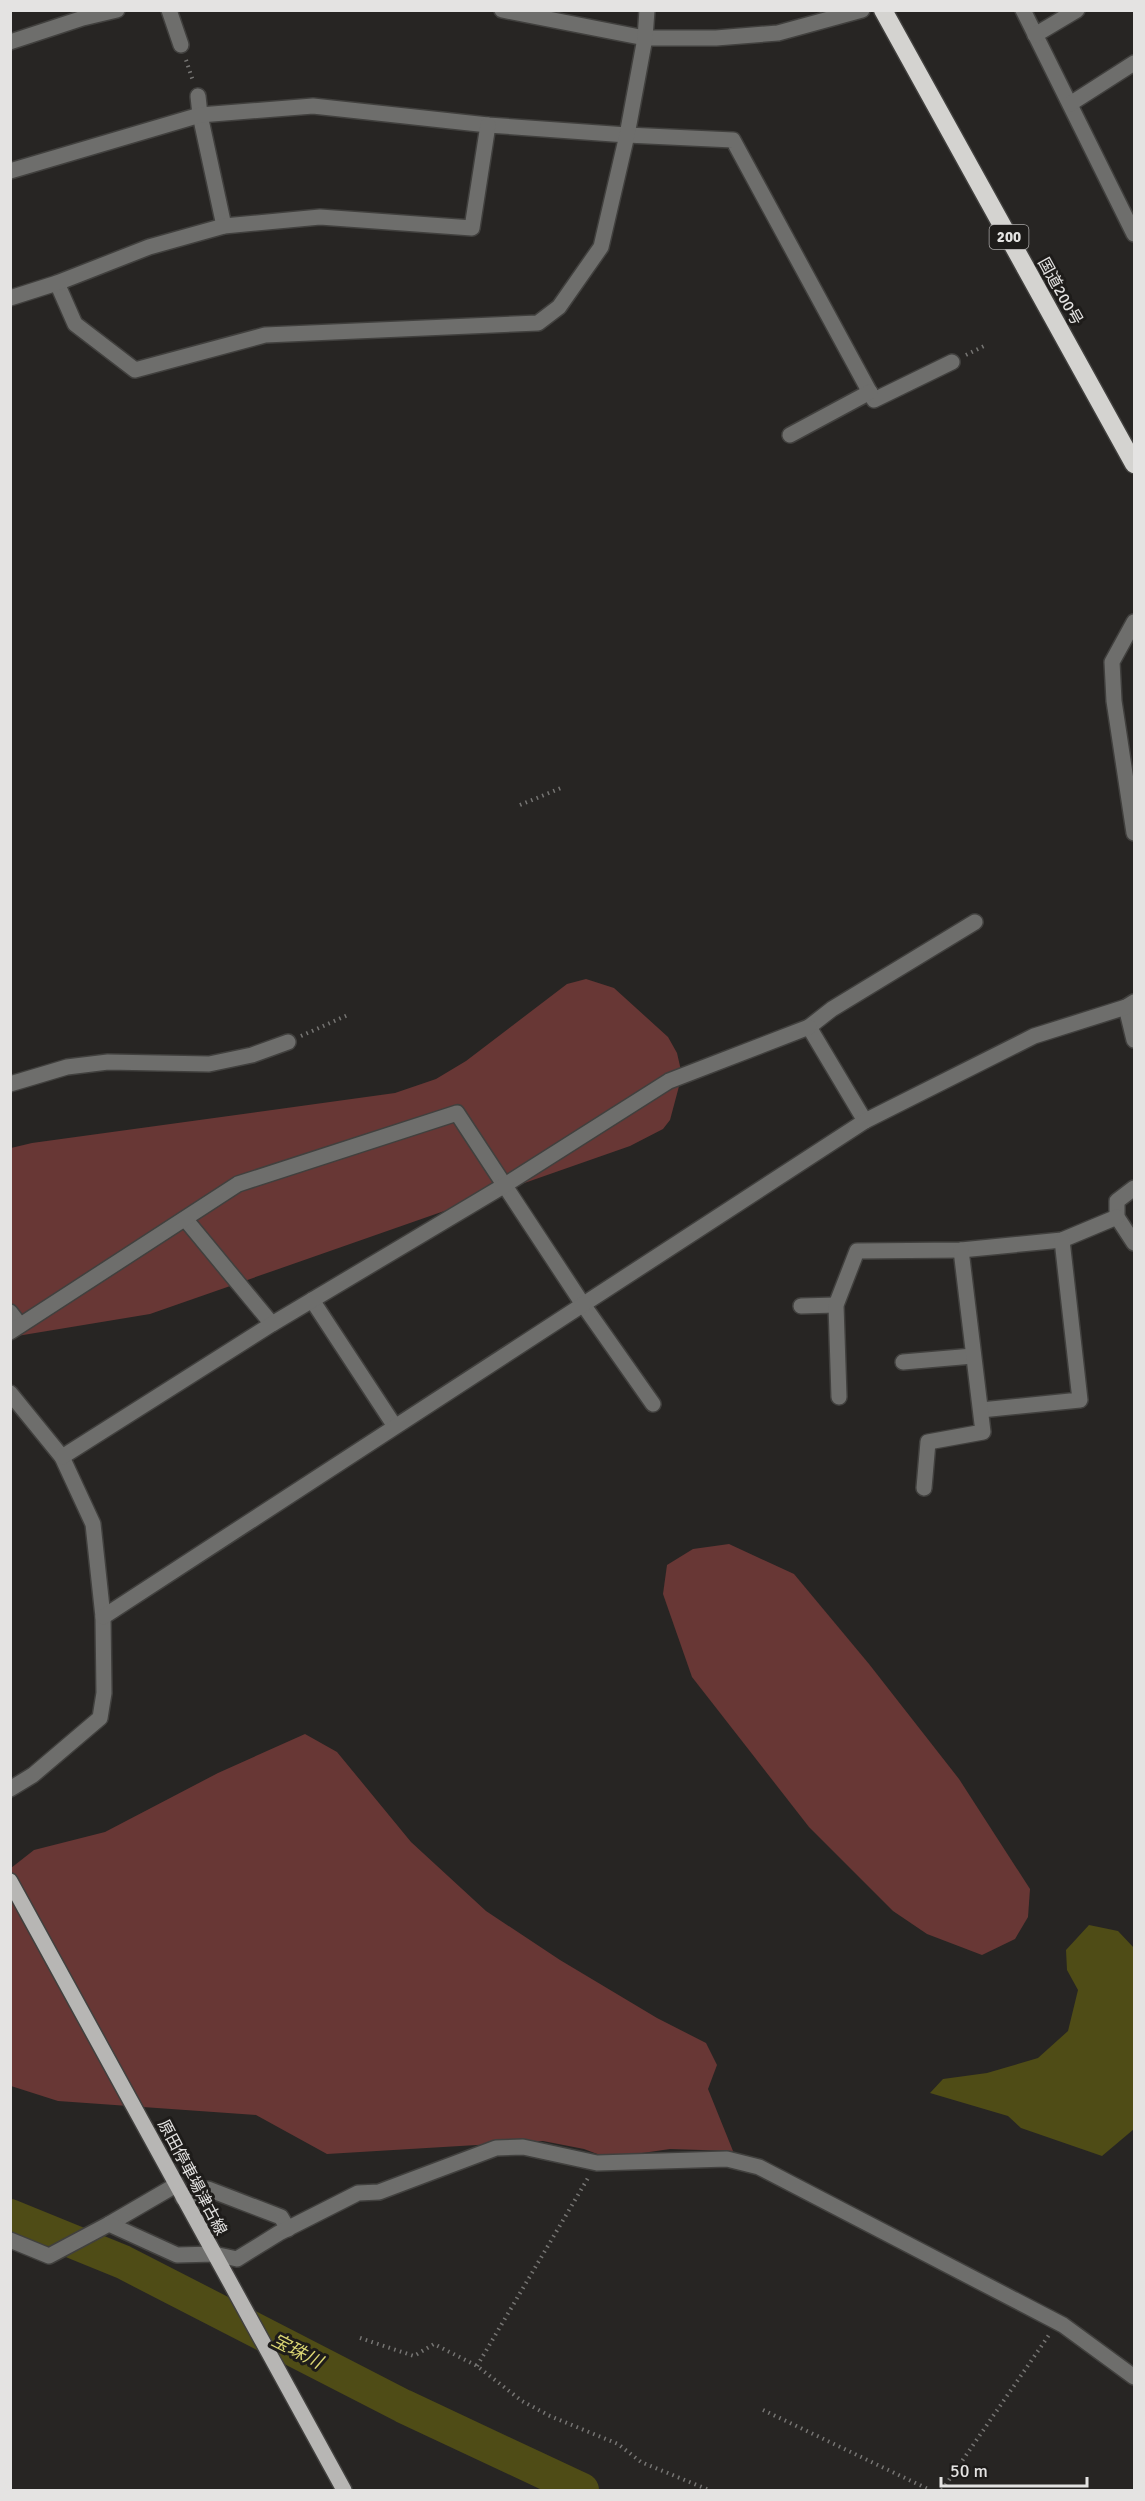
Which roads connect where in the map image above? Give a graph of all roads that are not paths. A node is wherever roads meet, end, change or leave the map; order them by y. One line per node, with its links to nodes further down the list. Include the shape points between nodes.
1 (117, 10): 11 (street)
2 (169, 10): 12 (street)
3 (502, 10): 10 (street)
4 (647, 10): 10 (street)
5 (862, 10): 10 (street, via 778,33)
6 (883, 10): 27 (highway, 国道200号 / 200)
7 (1023, 10): 9 (street)
8 (1077, 10): 9 (street)
9 (1035, 35): 15 (street)
10 (645, 38): 18 (street)
11 (10, 42)
12 (182, 45)
13 (1134, 63): 15 (street)
14 (198, 96): 16 (street)
15 (1071, 104): 21 (street)
16 (200, 115): 17 (street, via 313,106); 19 (street); 20 (street)
17 (488, 125): 18 (street); 20 (street, via 472,228 320,217)
18 (627, 135): 22 (street, via 601,247 559,307 538,322 265,335 135,370 75,324); 25 (street, via 734,140)
19 (10, 171)
20 (224, 226): 22 (street, via 149,247)
21 (1134, 234)
22 (57, 283): 23 (street)
23 (10, 298)
24 (952, 362): 25 (street, via 874,400)
25 (870, 392): 26 (street)
26 (790, 435)
27 (1134, 464)
28 (1134, 622): 29 (street, via 1112,662 1114,701)
29 (1129, 771): 30 (street)
30 (1134, 833)
31 (975, 922): 33 (street, via 832,1009)
32 (1130, 1005): 34 (street); 37 (street, via 1034,1036)
33 (809, 1028): 37 (street); 38 (street, via 669,1081)
34 (1134, 1040)
35 (288, 1042): 36 (street, via 208,1064 108,1062 67,1067)
36 (10, 1084)
37 (865, 1121): 46 (street)
38 (505, 1185): 41 (street, via 457,1113 238,1184); 45 (street); 46 (street)
39 (1134, 1188): 40 (street, via 1117,1200)
40 (1117, 1217): 42 (street); 43 (street)
41 (186, 1220): 50 (street); 51 (street)
42 (1062, 1240): 44 (street); 57 (street, via 1080,1400)
43 (1134, 1243)
44 (961, 1250): 47 (street, via 857,1251); 52 (street)
45 (312, 1300): 50 (street); 58 (street)
46 (582, 1303): 56 (street); 58 (street)
47 (836, 1305): 48 (street); 55 (street)
48 (801, 1306)
49 (10, 1312): 51 (street)
50 (272, 1324): 59 (street)
51 (15, 1328)
52 (973, 1356): 53 (street); 57 (street)
53 (903, 1362)
54 (10, 1393): 59 (street)
55 (839, 1396)
56 (653, 1404)
57 (981, 1410): 60 (street, via 983,1432 928,1442)
58 (394, 1425): 61 (street)
59 (62, 1457): 61 (street, via 93,1524)
60 (924, 1488)
61 (103, 1617): 62 (street, via 104,1693 100,1718 33,1776)
62 (10, 1789)
63 (10, 1881): 64 (main road, 原田停車場津古線)
64 (180, 2191): 65 (street); 66 (street, via 208,2189 281,2217); 68 (main road, 原田停車場津古線)
65 (103, 2228): 67 (street, via 50,2256); 68 (street, via 177,2255)
66 (288, 2229): 68 (street, via 237,2259); 69 (street, via 358,2193 379,2192 496,2148 523,2147 597,2163 727,2159 759,2168 1058,2322)
67 (10, 2240)
68 (217, 2261): 70 (main road, 原田停車場津古線)
69 (1134, 2377)
70 (344, 2490)

